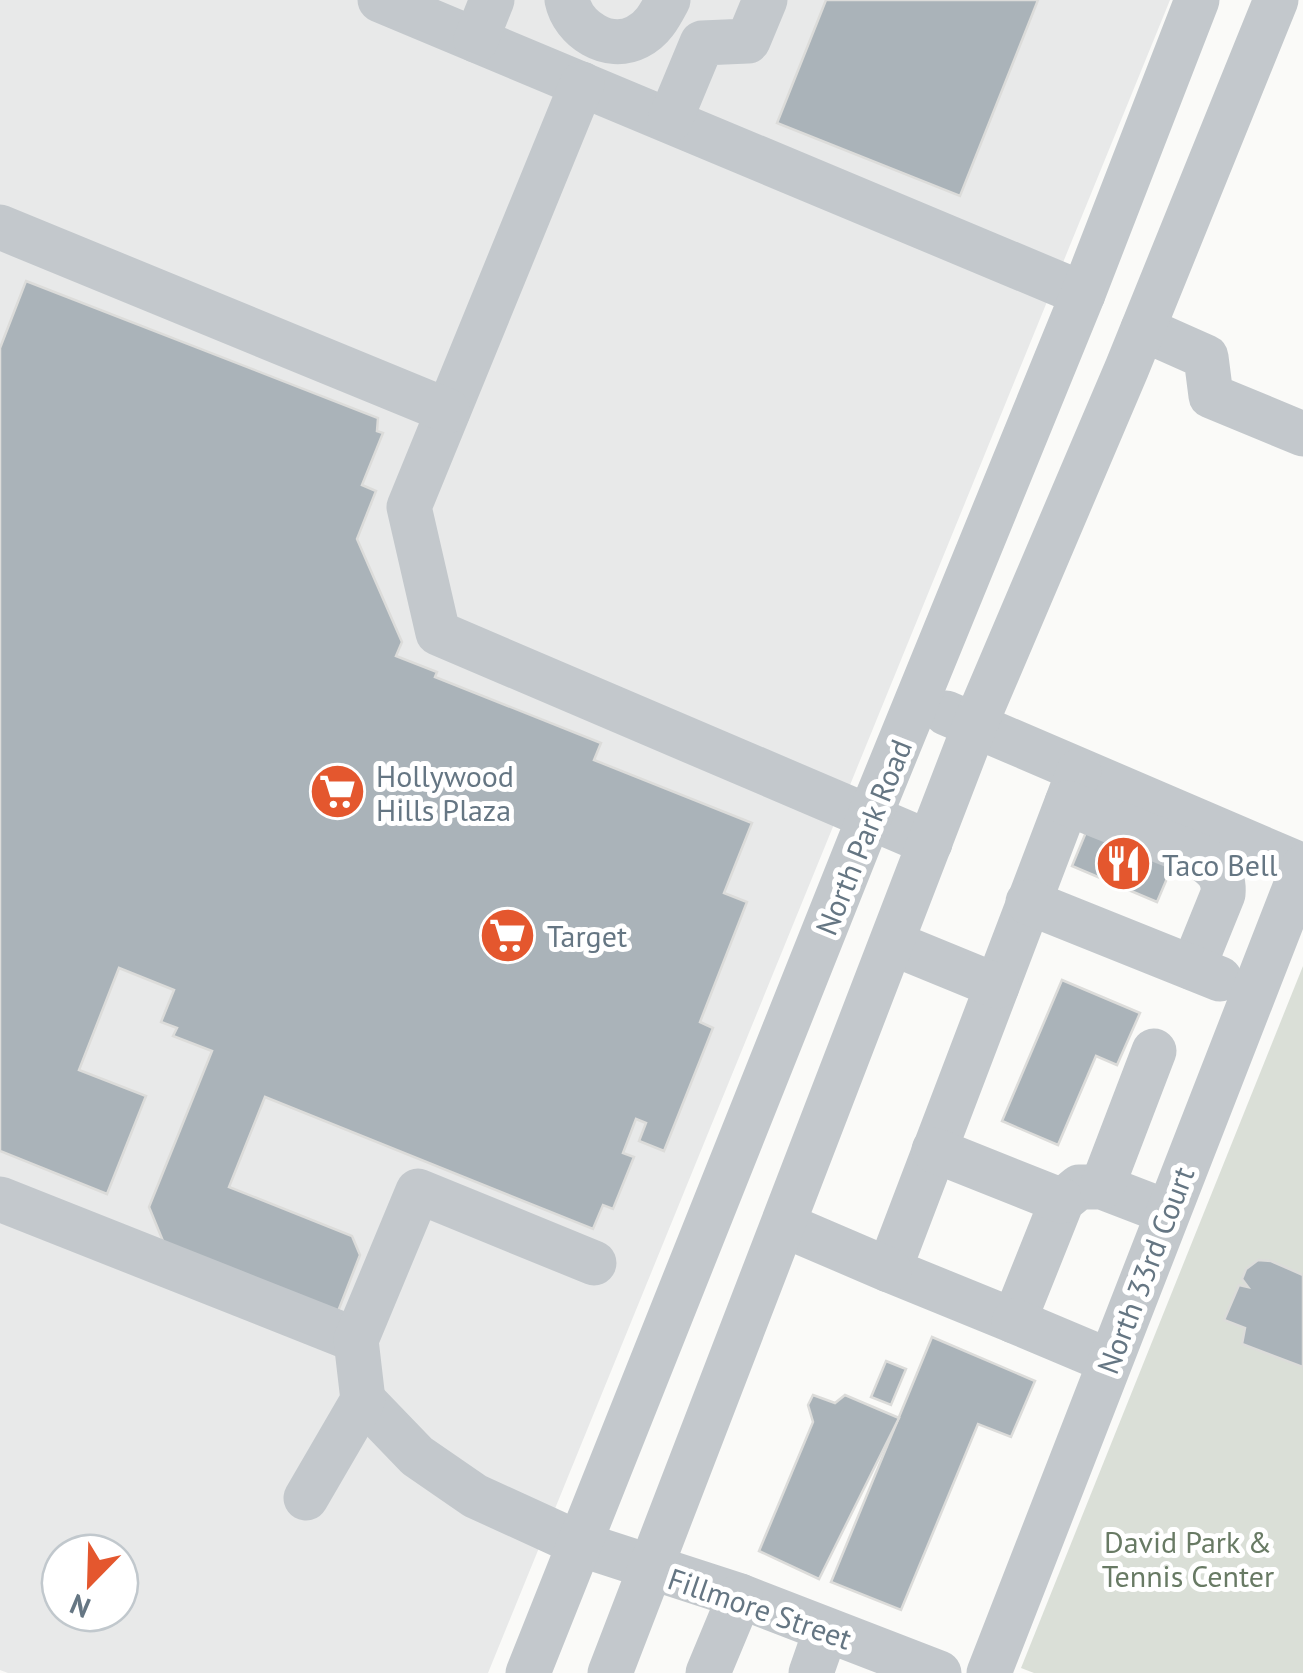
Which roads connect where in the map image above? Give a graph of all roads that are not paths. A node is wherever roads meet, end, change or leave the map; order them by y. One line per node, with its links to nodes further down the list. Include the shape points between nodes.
1 (380, 0): 7 (street)
2 (567, 0): 3 (street, via 578,25 625,42 654,24)
3 (668, 0)
4 (765, 0): 9 (street, via 748,40 702,43)
5 (1197, 0): 11 (street, North Park Road)
6 (1276, 0): 12 (street)
7 (484, 20): 8 (street)
8 (582, 84): 9 (street); 13 (street)
9 (670, 120): 11 (street)
10 (0, 227): 13 (street)
11 (1083, 294): 15 (street, North Park Road)
12 (1143, 330): 14 (street, via 1206,358 1211,396); 16 (street)
13 (448, 411): 18 (street, via 409,507 438,633)
14 (1303, 434)
15 (919, 701): 16 (street); 18 (street, North Park Road)
16 (975, 725): 17 (street); 19 (street)
17 (1073, 787): 20 (street); 21 (street); 23 (street, via 1198,856 1224,881)
18 (869, 818): 19 (street); 39 (street, North Park Road)
19 (930, 843): 22 (street)
20 (1303, 866): 25 (street, North 33rd Court)
21 (1028, 902): 23 (street); 24 (street)
22 (892, 943): 24 (street); 31 (street)
23 (1193, 968): 25 (street)
24 (997, 986): 27 (street)
25 (1254, 993): 30 (street, North 33rd Court)
26 (1154, 1051): 28 (street)
27 (934, 1150): 28 (street); 33 (street)
28 (1082, 1194): 30 (street); 34 (street)
29 (0, 1200): 35 (street)
30 (1167, 1212): 36 (street, North 33rd Court)
31 (784, 1225): 33 (street); 40 (street)
32 (594, 1264): 35 (street, via 418,1191)
33 (890, 1270): 34 (street)
34 (1014, 1321): 36 (street)
35 (356, 1340): 37 (street)
36 (1109, 1361): 48 (street, North 33rd Court)
37 (363, 1400): 38 (street); 39 (street, Fillmore Street, via 417,1456 475,1496)
38 (306, 1498)
39 (580, 1544): 40 (street, Fillmore Street); 43 (street, North Park Road)
40 (650, 1570): 41 (street, Fillmore Street); 44 (street)
41 (740, 1596): 42 (street, Fillmore Street); 45 (street)
42 (826, 1630): 46 (street); 47 (street, Fillmore Street)
43 (528, 1673)
44 (610, 1673)
45 (708, 1673)
46 (810, 1673)
47 (939, 1673)
48 (989, 1673)

